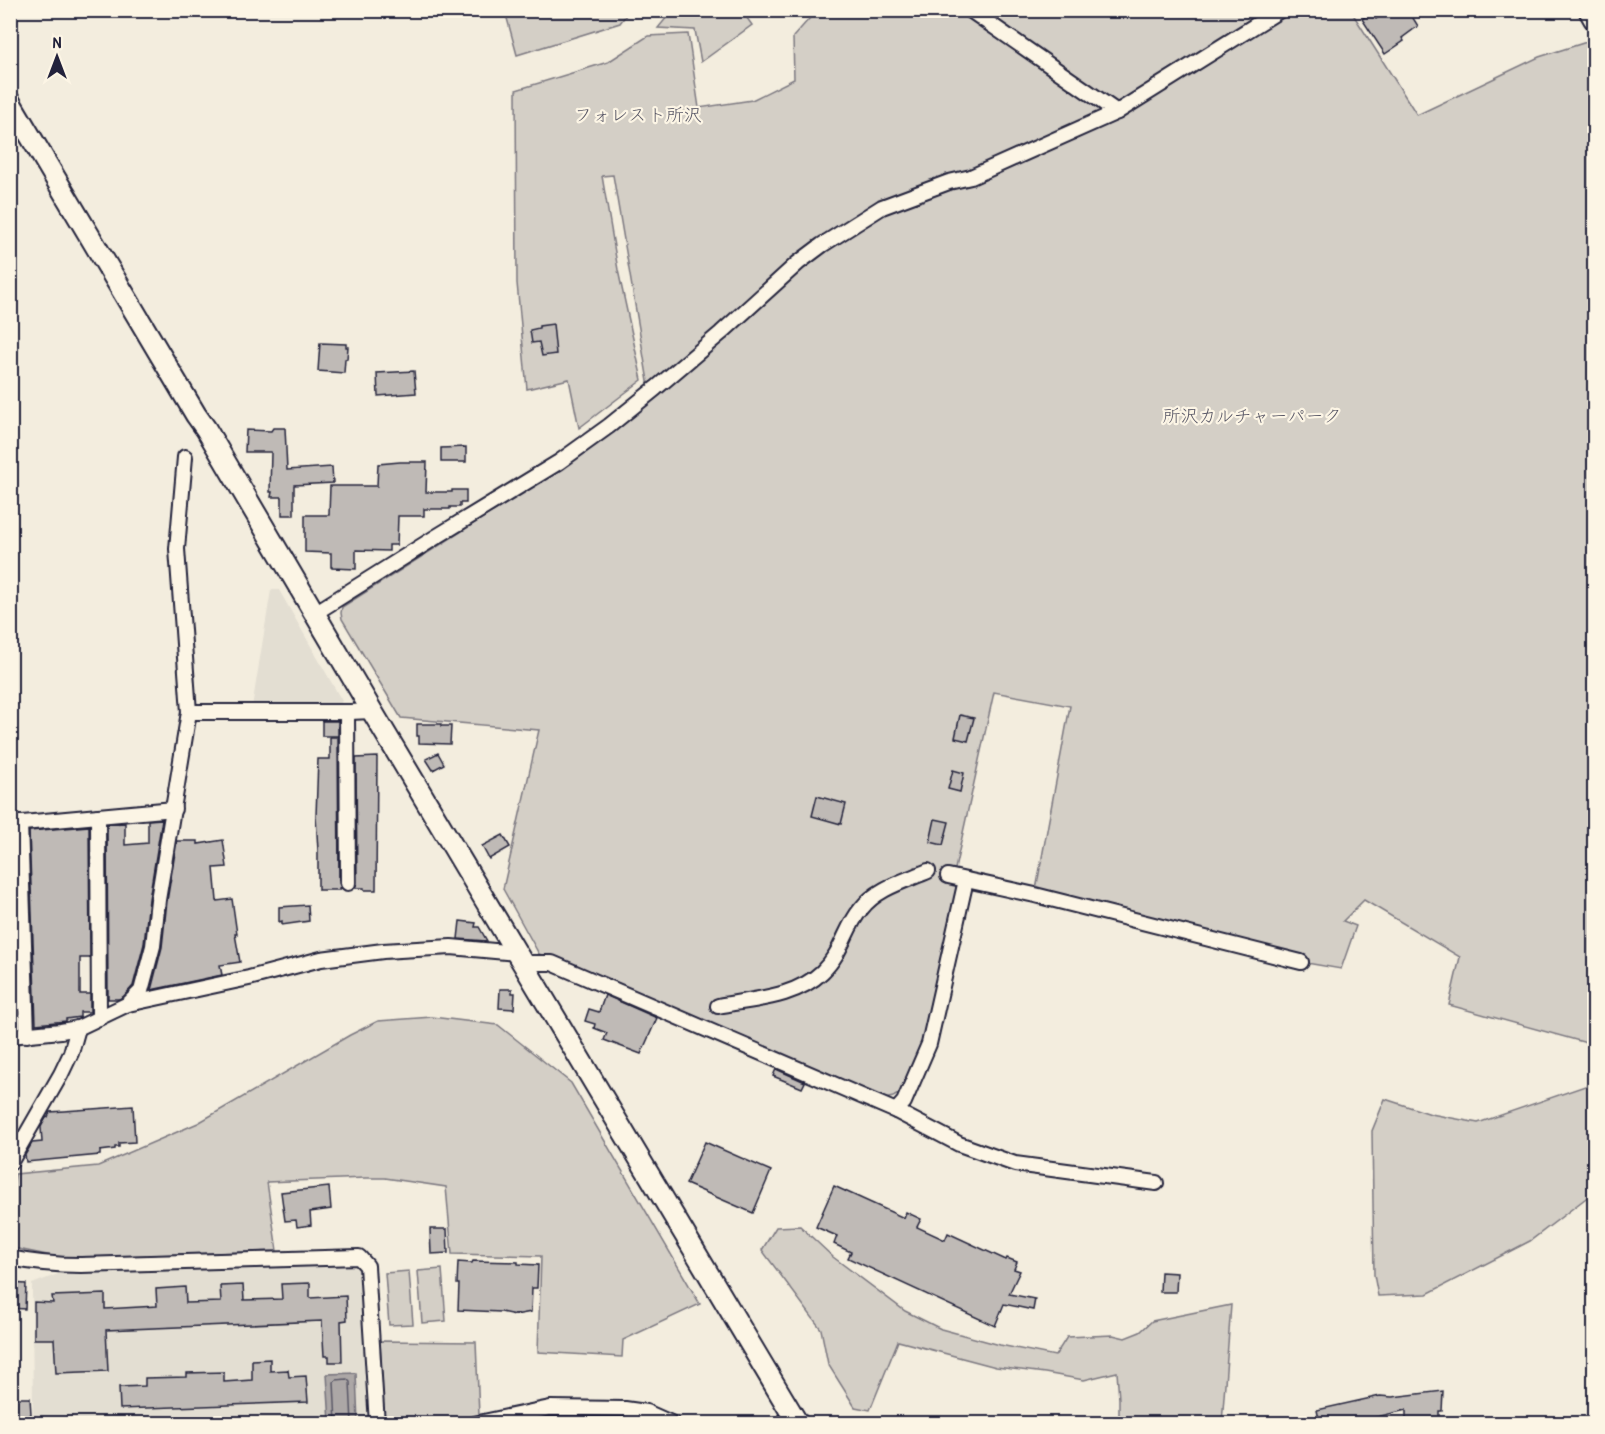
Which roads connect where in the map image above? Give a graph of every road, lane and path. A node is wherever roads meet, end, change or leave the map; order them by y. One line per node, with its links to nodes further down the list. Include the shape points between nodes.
1 (970, 10): 6 (street)
2 (1280, 10): 6 (street)
3 (1589, 10): 4 (street)
4 (1594, 19)
5 (10, 102): 8 (street)
6 (1117, 112): 8 (street, via 971,177 882,207 798,263 656,388 559,462)
7 (185, 457): 10 (street, via 177,549)
8 (315, 614): 9 (street)
9 (372, 711): 11 (street); 19 (street)
10 (189, 712): 11 (street); 12 (street)
11 (347, 712): 18 (street)
12 (174, 808): 13 (street); 21 (street, via 153,946 141,991)
13 (98, 816): 14 (street); 23 (street)
14 (15, 823): 25 (street)
15 (928, 871): 22 (street, via 886,888 871,899 855,918 834,958 799,988)
16 (948, 876): 17 (street)
17 (966, 880): 20 (street); 27 (street, via 929,1044 904,1102)
18 (348, 883)
19 (521, 958): 21 (street, via 451,947 383,951 321,959); 27 (street, via 552,963); 34 (street)
20 (1301, 962)
21 (128, 1004): 23 (street)
22 (718, 1006)
23 (99, 1018): 24 (street)
24 (78, 1028): 25 (street); 28 (street, via 61,1074)
25 (27, 1035): 26 (street)
26 (10, 1036)
27 (896, 1111): 29 (street, via 958,1144 1015,1164)
28 (10, 1163)
29 (1156, 1183)
30 (10, 1258): 31 (street, via 81,1265 359,1257 367,1266)
31 (377, 1424)
32 (474, 1424): 33 (street, via 550,1408 625,1409 646,1412)
33 (673, 1424)
34 (798, 1424)

